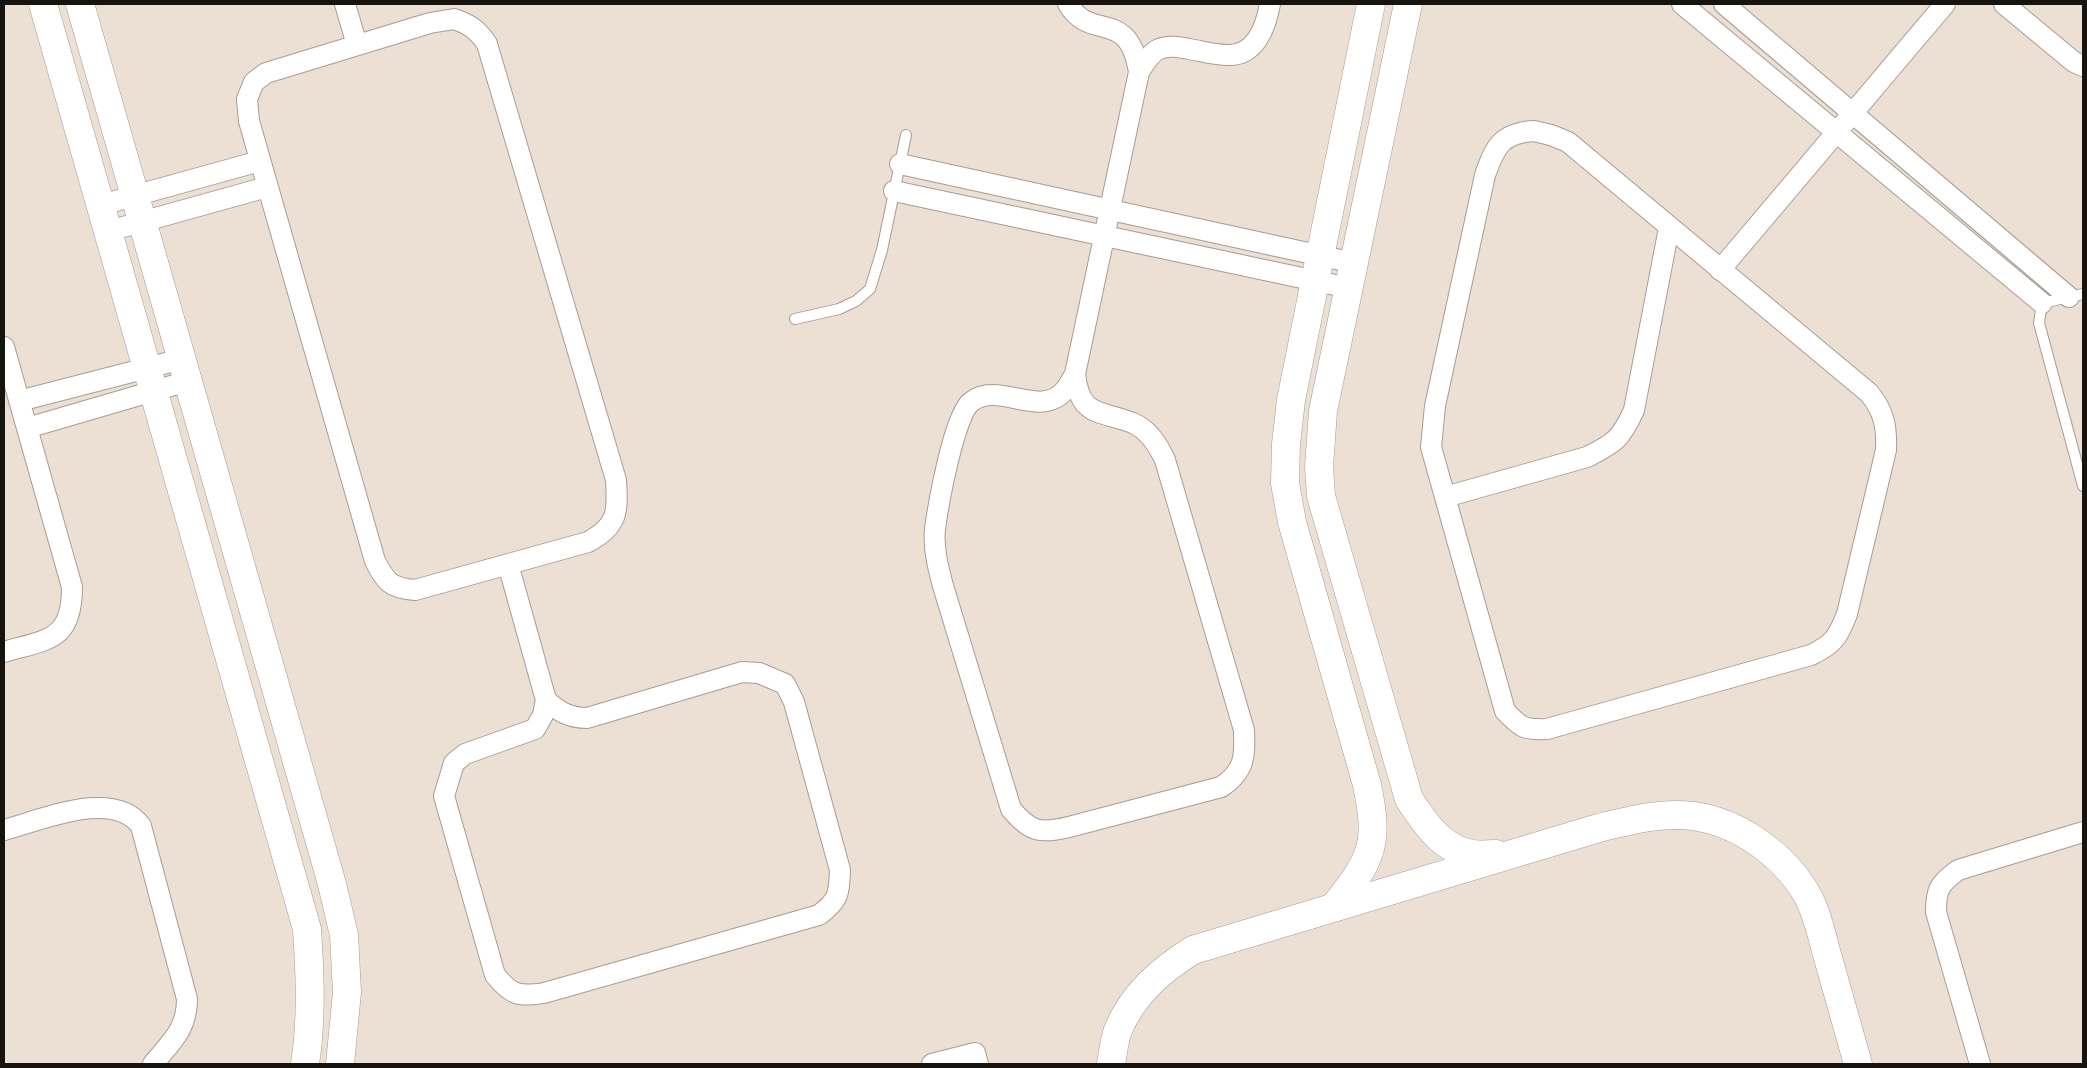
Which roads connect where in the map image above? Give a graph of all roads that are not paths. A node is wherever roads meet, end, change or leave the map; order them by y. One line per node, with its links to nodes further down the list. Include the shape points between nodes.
1 (43, 4): 23 (street)
2 (80, 4): 22 (street)
3 (345, 4): 12 (street)
4 (1068, 4): 14 (street, via 1073,12 1090,23 1119,31 1132,44)
5 (1270, 4): 14 (street, via 1264,32 1240,52 1229,55 1171,46 1157,49)
6 (1371, 4): 29 (street)
7 (1408, 4): 31 (street)
8 (1682, 4): 16 (street)
9 (1724, 4): 15 (street)
10 (1945, 4): 15 (street)
11 (2004, 4): 13 (street)
12 (357, 45): 18 (street, via 266,73 254,82 247,99 249,121); 43 (street, via 454,19 473,28 487,44 616,480 617,509 613,522 604,533 588,542)
13 (2083, 66)
14 (1139, 72): 24 (street)
15 (1853, 113): 16 (street); 32 (street)
16 (1836, 132): 30 (street); 33 (street)
17 (906, 135): 19 (lane)
18 (260, 161): 20 (street); 22 (street)
19 (900, 164): 21 (lane); 24 (street)
20 (267, 187): 25 (street); 43 (street, via 375,561 386,581 400,589 415,590)
21 (894, 191): 28 (street); 34 (lane, via 878,270 870,289 839,309)
22 (135, 195): 23 (street); 25 (street)
23 (101, 205): 27 (street)
24 (1110, 210): 28 (street); 29 (street)
25 (143, 222): 27 (street); 36 (street)
26 (1669, 228): 30 (street); 42 (street, via 1634,410 1623,434 1607,447 1586,457); 42 (street, via 1568,142 1534,131 1520,132 1504,139 1494,151 1485,175 1435,406 1431,447)
27 (108, 231): 38 (street)
28 (1104, 236): 29 (street); 37 (street)
29 (1318, 268): 31 (street); 49 (street, via 1291,400 1285,484 1307,582 1374,818 1369,855)
30 (1720, 270): 42 (street, via 1869,393 1880,406 1883,416 1886,450 1847,614 1839,634 1828,647 1811,655 1548,729 1520,727 1505,711)
31 (1351, 275): 48 (street, via 1322,420 1321,496 1408,799 1435,835 1449,845 1471,854)
32 (2076, 296): 33 (lane)
33 (2042, 304): 41 (lane, via 2039,323)
34 (795, 319)
35 (4, 347): 39 (street)
36 (185, 370): 38 (street); 52 (street, via 342,926 347,992)
37 (1075, 374): 37 (street, via 1064,391 1053,398 1039,402 999,395 985,396 971,402 962,412 935,530 935,556 943,586 1011,808 1023,824 1050,832 1220,787 1234,778 1242,764 1245,749 1244,730 1165,460 1148,432 1134,424 1093,412 1077,390)
38 (151, 379): 39 (street); 40 (street); 51 (street, via 307,929 311,982)
39 (19, 401): 40 (street)
40 (27, 428): 44 (street, via 72,587 72,603 61,631 47,639)
41 (2083, 486)
42 (1445, 497)
43 (508, 564): 45 (street)
44 (4, 652)
45 (546, 700): 45 (street, via 543,715 535,729 466,754 454,763 444,796 495,975 506,989 527,996 544,993 819,915 838,897 840,870 794,702 785,684 760,673 742,672 587,718 573,718 557,711)
46 (4, 830): 50 (street, via 105,806 121,809 135,817 141,826 187,999 182,1029)
47 (2083, 832): 57 (street, via 1958,870 1936,893 1936,912)
48 (1514, 853): 49 (street); 56 (street, via 1645,816 1693,816 1728,826 1761,844 1786,866 1806,894 1823,938)
49 (1334, 907): 55 (street, via 1193,950 1162,970 1138,997 1117,1031)
50 (153, 1064)
51 (305, 1064)
52 (340, 1064)
53 (932, 1064): 54 (street, via 975,1052)
54 (978, 1064)
55 (1111, 1064)
56 (1858, 1064)
57 (1980, 1064)

